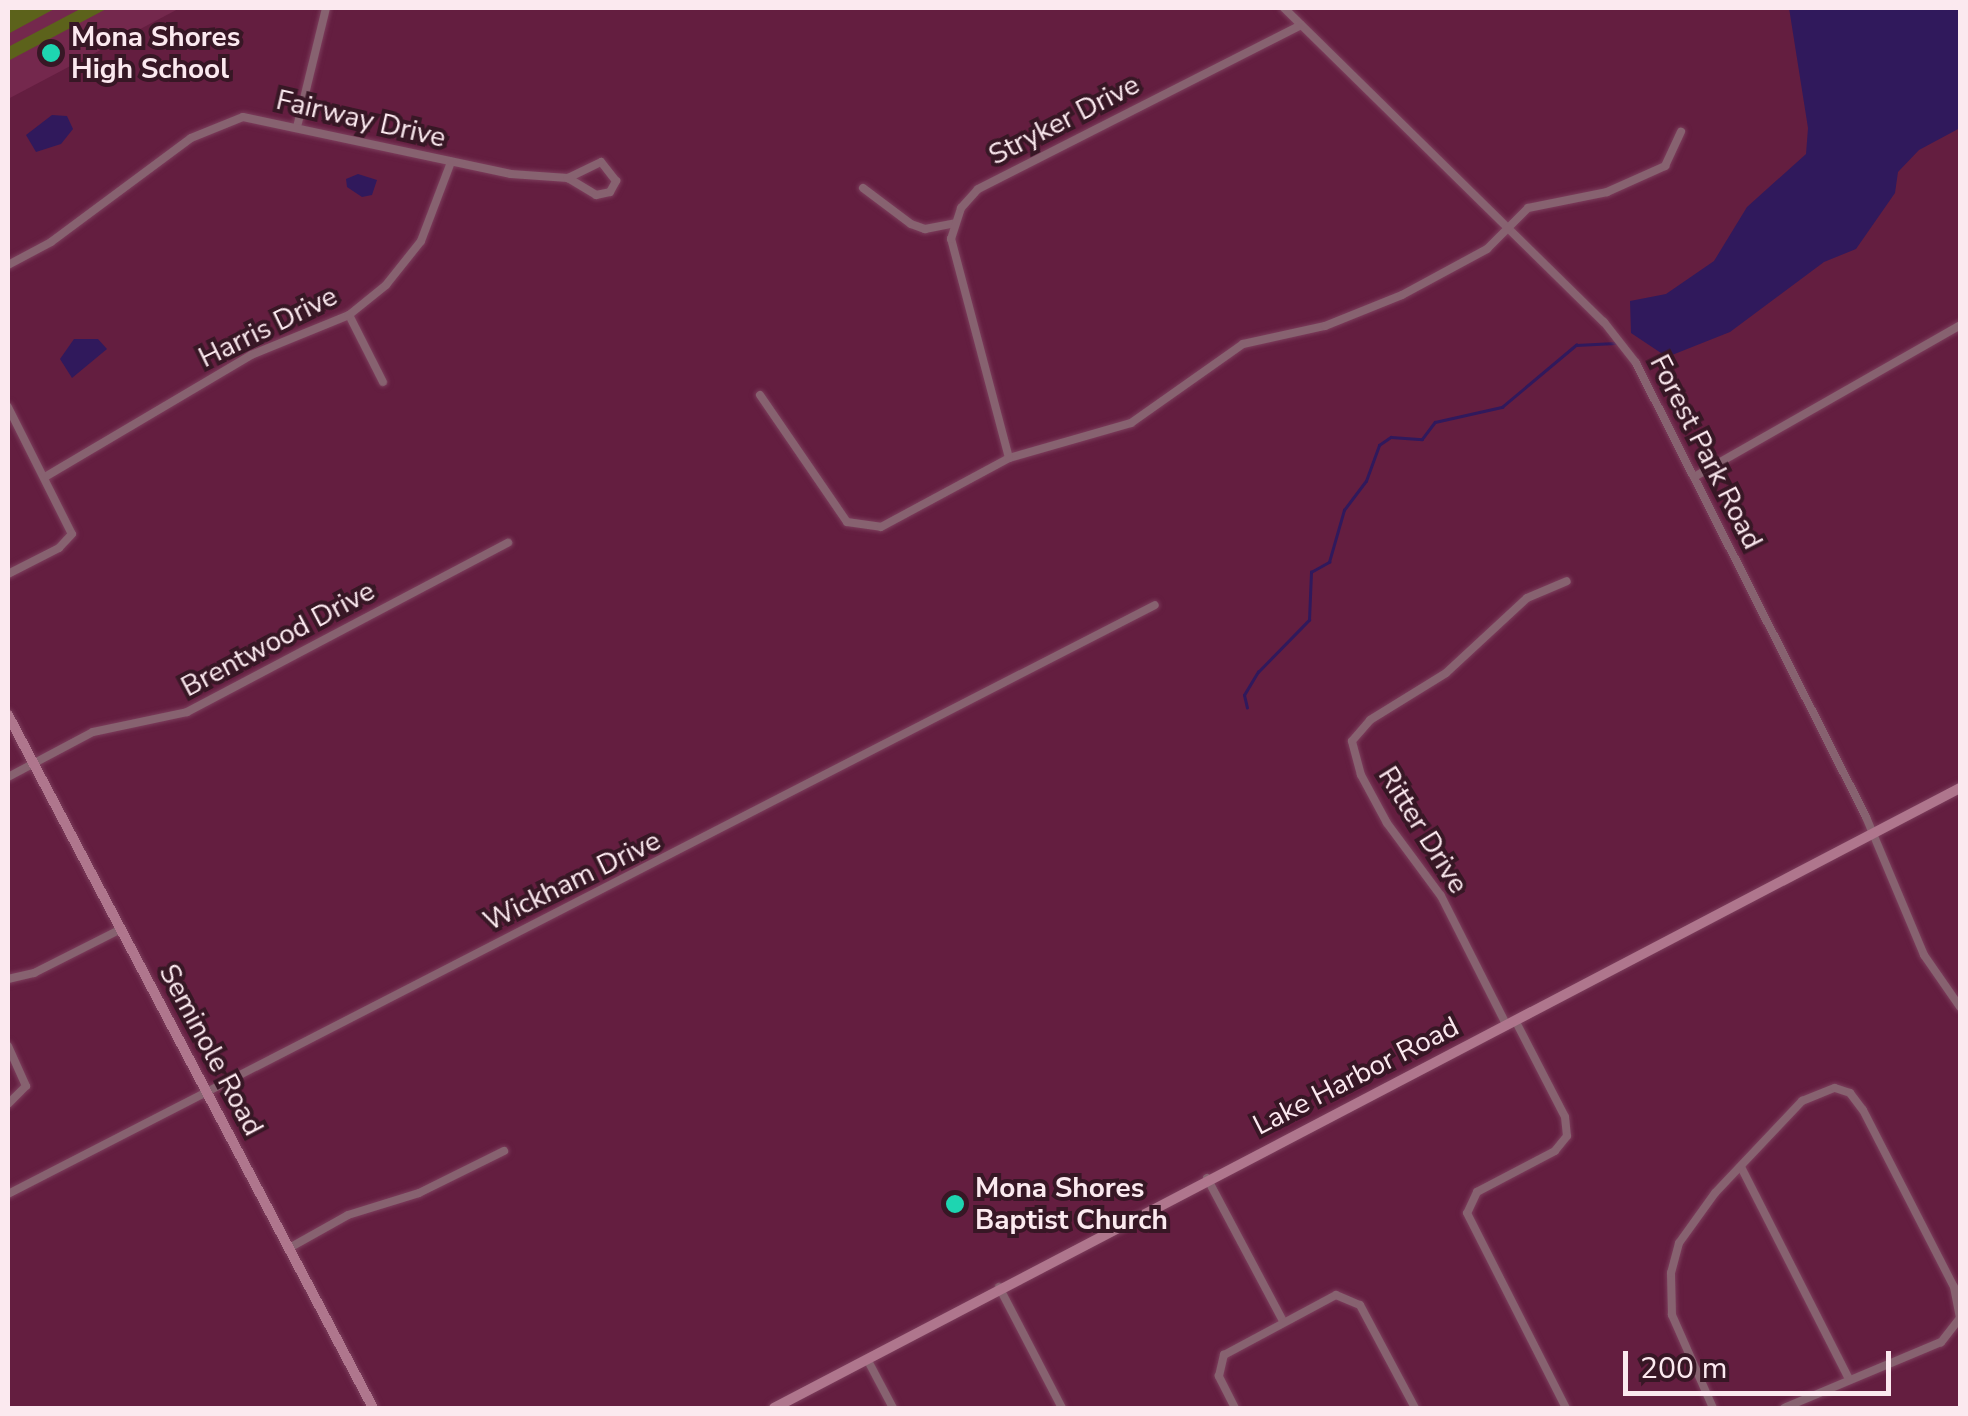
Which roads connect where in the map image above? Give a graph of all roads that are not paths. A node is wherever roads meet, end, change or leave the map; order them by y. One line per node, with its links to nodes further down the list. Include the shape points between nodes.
1 (326, 8): 4 (street)
2 (1284, 8): 3 (street, Forest Park Road)
3 (1301, 25): 9 (street, Stryker Drive, via 978,190); 10 (street, Forest Park Road)
4 (298, 127): 6 (street, Fairway Drive); 11 (street, Fairway Drive, via 243,116 216,123)
5 (1681, 131): 10 (street, via 1665,166 1607,192 1528,208)
6 (450, 162): 7 (street, Fairway Drive); 12 (street, Harris Drive, via 421,241 386,284)
7 (568, 178): 7 (street, Fairway Drive, via 600,162 616,180 600,196)
8 (863, 188): 9 (street, via 925,229)
9 (955, 223): 17 (street, via 952,239)
10 (1507, 228): 17 (street, via 1488,249 1378,306 1243,344 1131,423); 19 (street, Forest Park Road, via 1631,356)
11 (8, 265)
12 (348, 315): 14 (street); 18 (street, Harris Drive, via 242,360)
13 (1960, 326): 19 (street)
14 (383, 382)
15 (760, 395): 17 (street, via 846,522 860,528 881,527)
16 (8, 406): 18 (street)
17 (1009, 458)
18 (45, 477): 21 (street, via 72,534)
19 (1694, 477): 28 (street, Forest Park Road)
20 (508, 543): 25 (street, Brentwood Drive, via 188,712 93,732)
21 (8, 574)
22 (1567, 581): 32 (street, Ritter Drive, via 1527,598 1446,673 1370,720 1352,741 1386,823 1441,896)
23 (1154, 605): 34 (street, Wickham Drive, via 810,787)
24 (8, 715): 25 (street, Seminole Road)
25 (34, 764): 26 (street, Brentwood Drive); 29 (street, Seminole Road)
26 (8, 777)
27 (1960, 788): 28 (street, Lake Harbor Road)
28 (1873, 834): 31 (street, Forest Park Road, via 1924,955); 32 (street, Lake Harbor Road)
29 (121, 930): 30 (street, via 34,973); 34 (street, Seminole Road)
30 (8, 978)
31 (1960, 1007)
32 (1511, 1022): 38 (street, Lake Harbor Road); 51 (street, via 1564,1117 1567,1136 1555,1150 1477,1192 1468,1213)
33 (8, 1046): 35 (street, via 26,1086)
34 (206, 1090): 39 (street, Wickham Drive); 40 (street, Seminole Road)
35 (8, 1104)
36 (504, 1151): 40 (street)
37 (1741, 1167): 44 (street); 44 (street, via 1808,1095 1835,1088 1856,1099 1906,1191 1954,1287 1960,1318 1941,1342); 52 (street, via 1691,1222 1670,1273 1674,1326)
38 (1206, 1178): 41 (street, Lake Harbor Road); 42 (street)
39 (8, 1194)
40 (290, 1247): 45 (street, Seminole Road)
41 (999, 1287): 43 (street, Lake Harbor Road); 48 (street)
42 (1283, 1321): 49 (street, via 1221,1359 1219,1376); 50 (street, via 1331,1296 1352,1298)
43 (867, 1359): 46 (street, Lake Harbor Road); 47 (street)
44 (1848, 1377): 53 (street)
45 (373, 1408)
46 (774, 1408)
47 (893, 1408)
48 (1062, 1408)
49 (1236, 1408)
50 (1416, 1408)
51 (1566, 1408)
52 (1713, 1408)
53 (1784, 1408)

